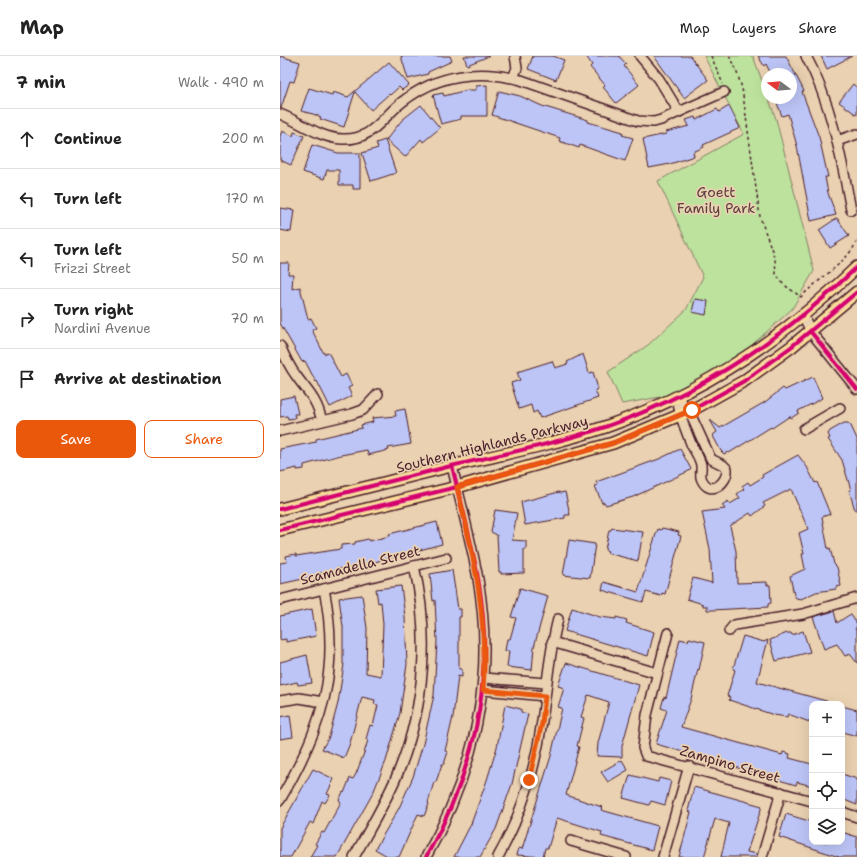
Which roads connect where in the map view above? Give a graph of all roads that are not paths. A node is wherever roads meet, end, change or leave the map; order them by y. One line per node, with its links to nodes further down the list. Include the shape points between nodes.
1 (515, 56): 4 (street, via 517,68)
2 (640, 56): 6 (street, via 659,79)
3 (806, 56): 9 (street, via 822,92)
4 (513, 78): 6 (street, via 638,121 654,122); 7 (street, via 477,74 438,81 401,103 369,133 352,139 326,136)
5 (724, 92): 6 (street)
6 (680, 112)
7 (280, 114)
8 (857, 134): 9 (street)
9 (837, 141): 10 (street)
10 (851, 210)
11 (857, 268): 13 (main road, Southern Highlands Parkway)
12 (857, 292): 14 (main road)
13 (803, 315): 14 (street); 18 (main road, Southern Highlands Parkway, via 733,366)
14 (811, 332): 16 (street); 20 (main road, via 766,366)
15 (280, 346): 21 (street, via 295,374 314,397)
16 (857, 389)
17 (378, 394): 21 (street, via 363,410)
18 (677, 396): 20 (street); 24 (main road, Southern Highlands Parkway, via 624,420 582,434 531,449)
19 (840, 408): 22 (street)
20 (684, 413): 20 (street, via 701,465 702,480 705,485 712,488 719,486 726,477 727,469 711,459); 25 (main road, via 607,445)
21 (322, 421): 23 (street)
22 (804, 429)
23 (280, 431)
24 (452, 466): 25 (street); 26 (main road, Southern Highlands Parkway)
25 (457, 487): 27 (main road); 38 (street, via 478,580 485,646)
26 (280, 509)
27 (280, 530)
28 (446, 558): 29 (street, Scamadella Street)
29 (414, 566): 30 (street, Scamadella Street); 51 (street, via 423,636 418,704 400,768)
30 (324, 589): 32 (street, Scamadella Street); 43 (street, via 331,646)
31 (857, 598): 34 (street, via 803,614 734,625)
32 (280, 600)
33 (558, 619): 36 (street)
34 (729, 631)
35 (668, 633): 37 (street)
36 (552, 642): 37 (street); 39 (street)
37 (657, 673): 44 (street, Zampino Street, via 647,715 643,752 650,758)
38 (484, 678): 39 (street); 40 (street)
39 (546, 683): 41 (street)
40 (483, 690): 41 (street); 52 (street, via 477,729 464,774 448,816)
41 (545, 696): 53 (street, via 542,723 529,780)
42 (280, 701): 43 (street, via 299,698)
43 (323, 702): 46 (street, via 310,744)
44 (689, 766): 45 (street, Zampino Street); 55 (street)
45 (781, 792): 47 (street, Zampino Street); 56 (street)
46 (280, 800)
47 (809, 800)
48 (845, 813): 49 (street)
49 (857, 817)
50 (571, 841): 54 (street)
51 (358, 856)
52 (426, 857)
53 (498, 857)
54 (626, 857)
55 (663, 857)
56 (762, 857)

